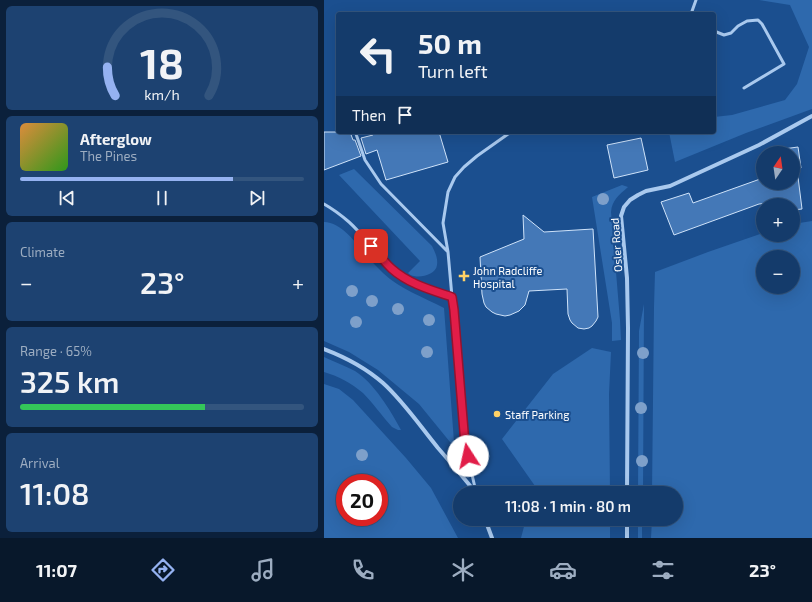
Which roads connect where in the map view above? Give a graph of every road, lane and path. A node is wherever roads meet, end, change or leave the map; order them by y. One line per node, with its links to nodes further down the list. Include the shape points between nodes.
1 (696, 0): 2 (lane)
2 (693, 12)
3 (716, 32): 4 (lane, via 724,35 747,21 758,20 784,64)
4 (744, 88)
5 (812, 116): 14 (street, Osler Road, via 759,146 670,186 646,191 630,200 624,207 621,216 627,278)
6 (356, 134): 9 (lane, via 365,160 381,184)
7 (507, 134): 9 (lane, via 477,156 455,177 448,192 443,223)
8 (324, 204): 10 (lane, via 350,222 392,269 406,280)
9 (448, 252): 10 (lane)
10 (452, 297): 13 (lane, via 465,444)
11 (324, 350): 12 (street, via 362,368 383,383)
12 (470, 486)
13 (474, 486)
14 (627, 486)
15 (488, 526): 17 (street)
16 (627, 526): 18 (street)
17 (492, 538)
18 (627, 538)

